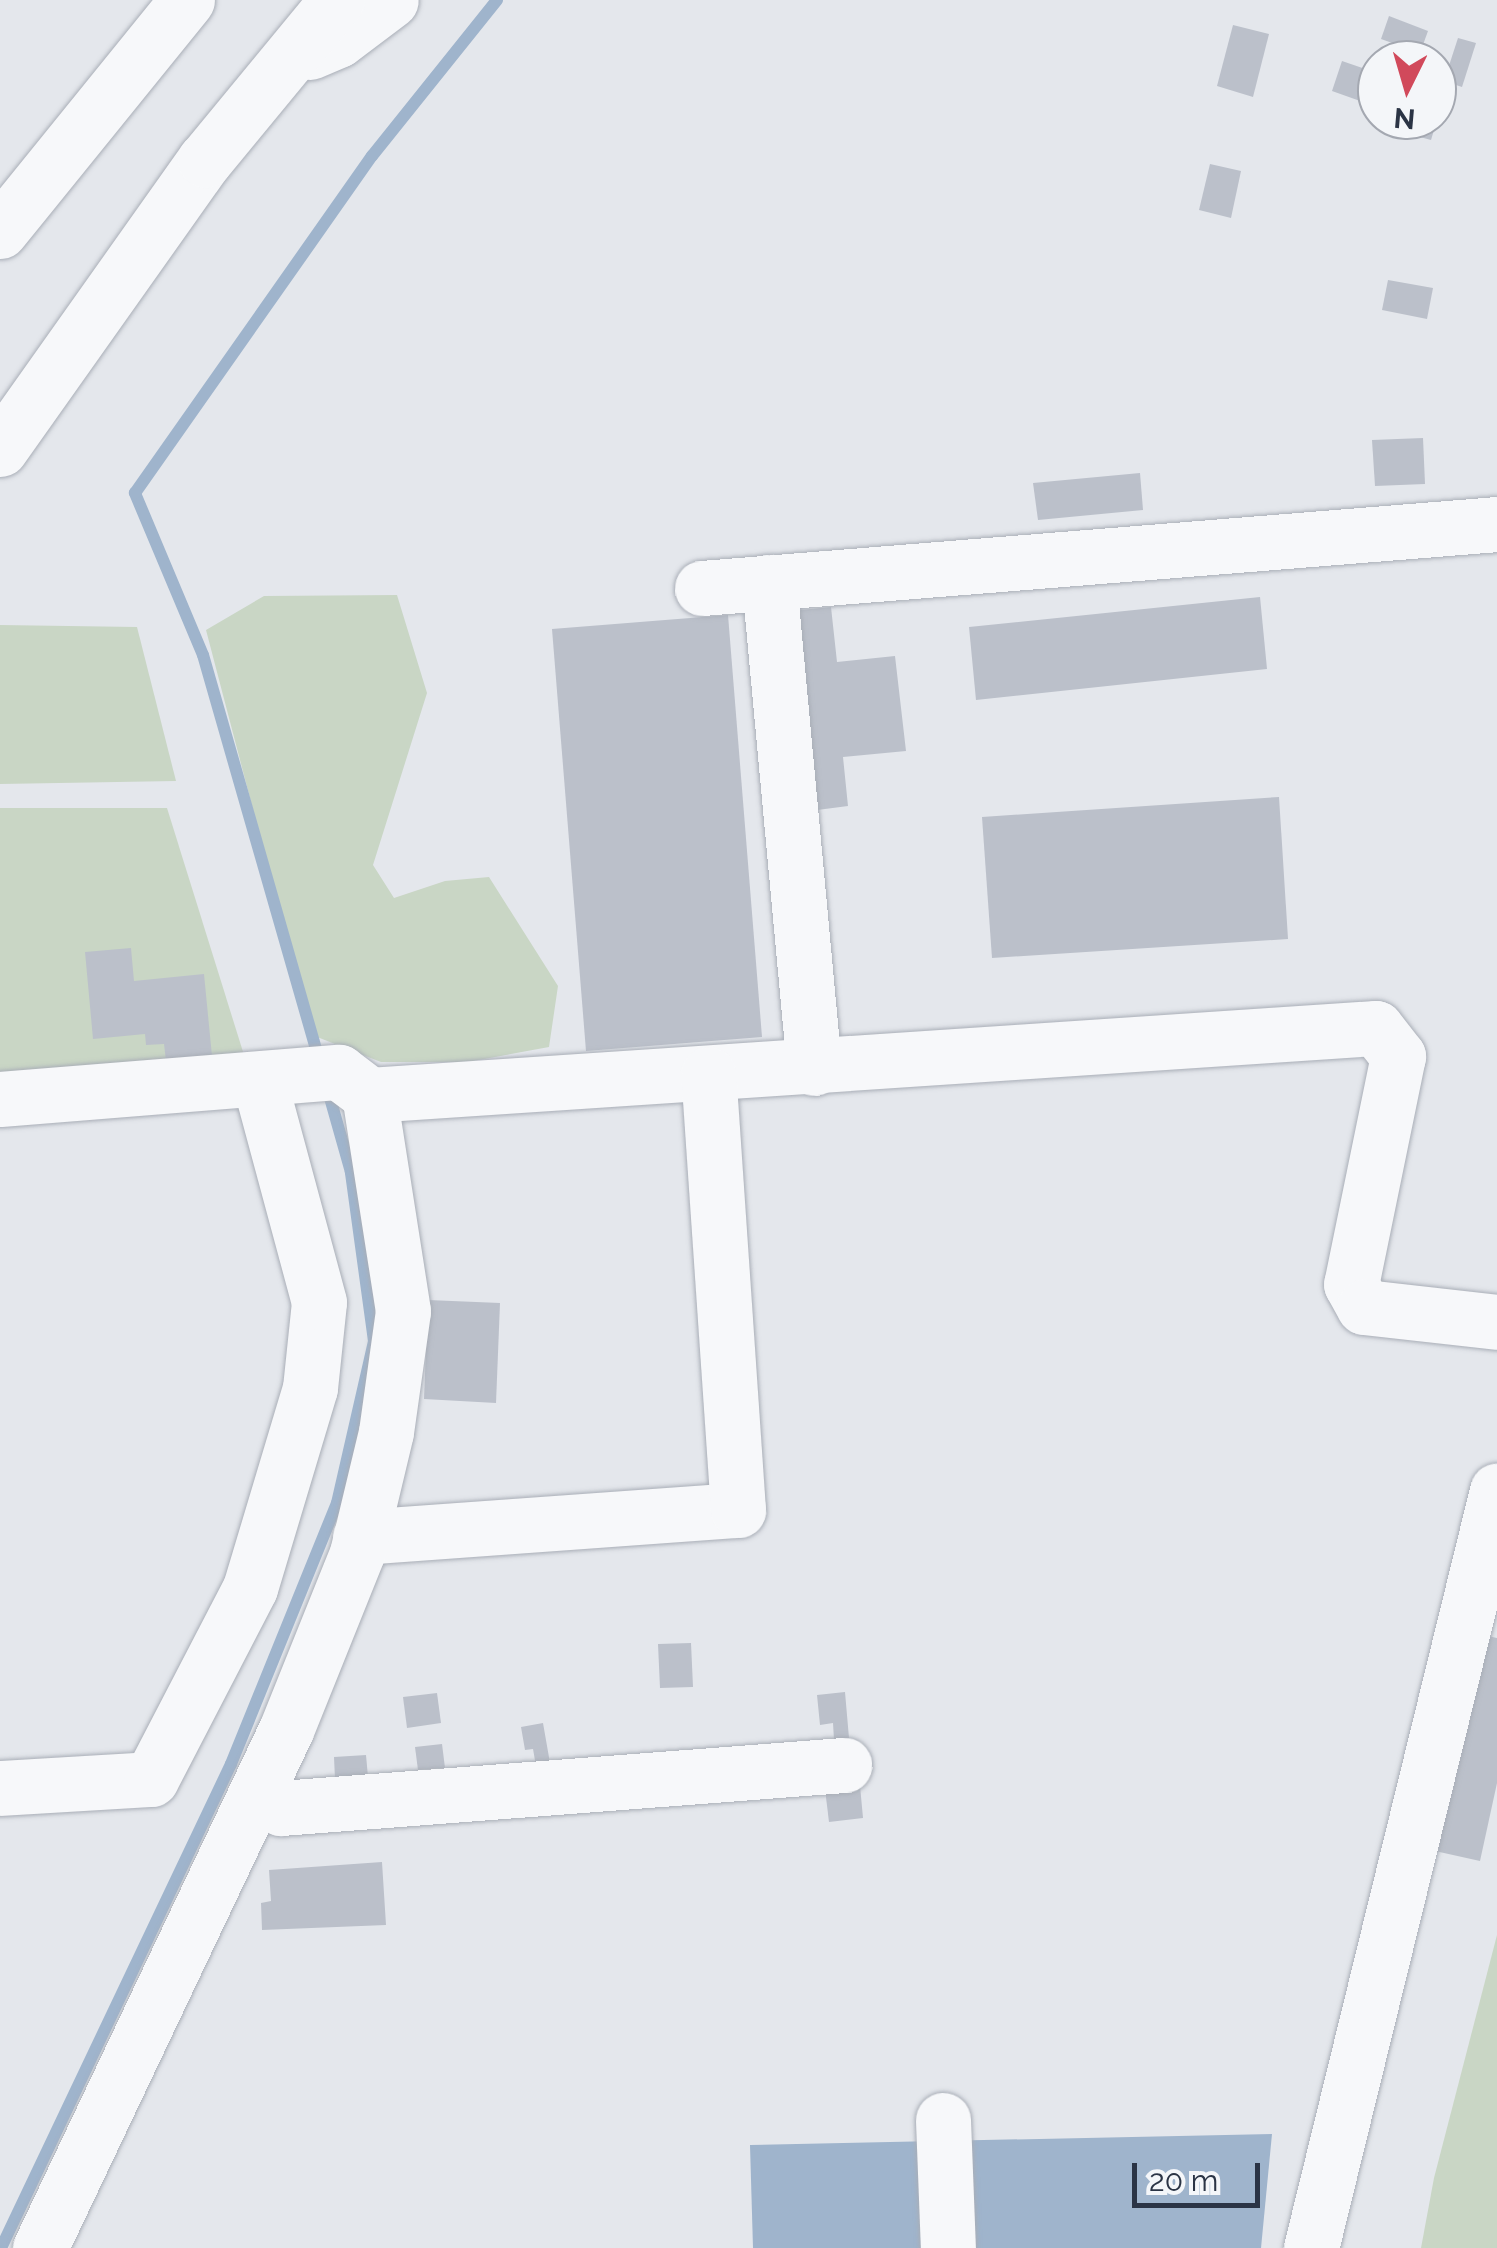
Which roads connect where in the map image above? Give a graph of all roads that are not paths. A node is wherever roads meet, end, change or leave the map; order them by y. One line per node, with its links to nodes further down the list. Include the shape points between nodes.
1 (188, 0): 5 (street)
2 (338, 0): 4 (street)
3 (391, 0): 4 (street, via 338,40)
4 (286, 62): 6 (street, via 205,160)
5 (0, 231)
6 (0, 449)
7 (1497, 524): 8 (street)
8 (770, 582): 9 (street); 10 (street)
9 (702, 588)
10 (814, 1068): 11 (street); 15 (street, via 1376,1028 1398,1056 1350,1284 1364,1307)
11 (708, 1074): 13 (street); 17 (street, via 738,1510)
12 (259, 1079): 13 (street, via 339,1072); 14 (street); 19 (street, via 319,1302 310,1388 250,1588 151,1779)
13 (369, 1096): 17 (street, via 403,1311 386,1432)
14 (0, 1099)
15 (1497, 1322)
16 (1497, 1491): 24 (street)
17 (360, 1537): 20 (street)
18 (844, 1765): 20 (street, via 281,1808)
19 (0, 1788)
20 (255, 1796): 22 (street)
21 (943, 2120): 23 (street)
22 (40, 2248)
23 (948, 2248)
24 (1311, 2248)

